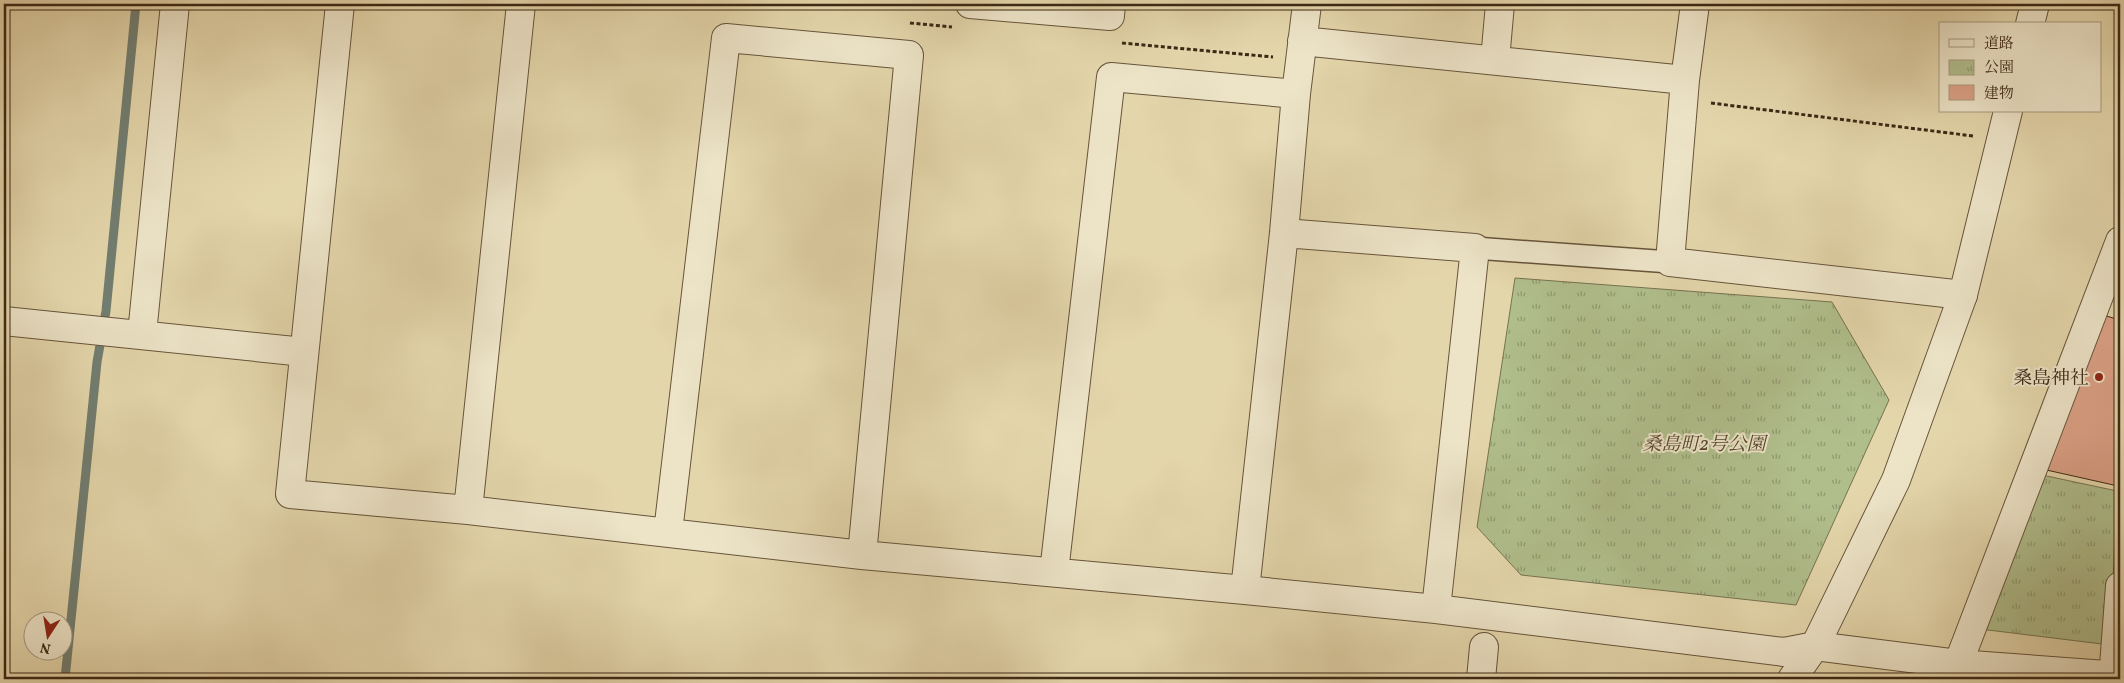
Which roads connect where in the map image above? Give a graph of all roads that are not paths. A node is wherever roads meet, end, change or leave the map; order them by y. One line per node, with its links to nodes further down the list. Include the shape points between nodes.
1 (175, 4): 22 (street)
2 (340, 4): 23 (street)
3 (521, 4): 24 (street)
4 (970, 4): 5 (street, via 1110,16)
5 (1111, 4)
6 (1306, 4): 11 (street)
7 (1500, 4): 12 (street)
8 (1695, 4): 13 (street)
9 (2034, 4): 10 (street)
10 (2030, 22)
11 (1301, 50): 12 (street); 14 (street)
12 (1494, 60): 13 (street)
13 (1684, 90): 19 (street)
14 (1296, 94): 16 (street); 27 (street, via 1111,77)
15 (2008, 112): 20 (street)
16 (1284, 233): 18 (street); 29 (street)
17 (2120, 241): 33 (street)
18 (1475, 248): 19 (street); 30 (street)
19 (1670, 262): 20 (street)
20 (1963, 295): 31 (street, via 1896,480)
21 (4, 321): 22 (street)
22 (135, 334): 23 (street)
23 (304, 352): 24 (street, via 290,494)
24 (468, 510): 25 (street)
25 (668, 532): 26 (street); 26 (street, via 726,38 909,55)
26 (862, 556): 27 (street)
27 (1054, 572): 29 (street)
28 (2120, 586): 34 (street)
29 (1245, 590): 30 (street)
30 (1436, 609): 31 (street, via 1784,652)
31 (1815, 646): 33 (street); 36 (street)
32 (1484, 647): 35 (street)
33 (1958, 672): 34 (street)
34 (2116, 677)
35 (1481, 679)
36 (1792, 679)

